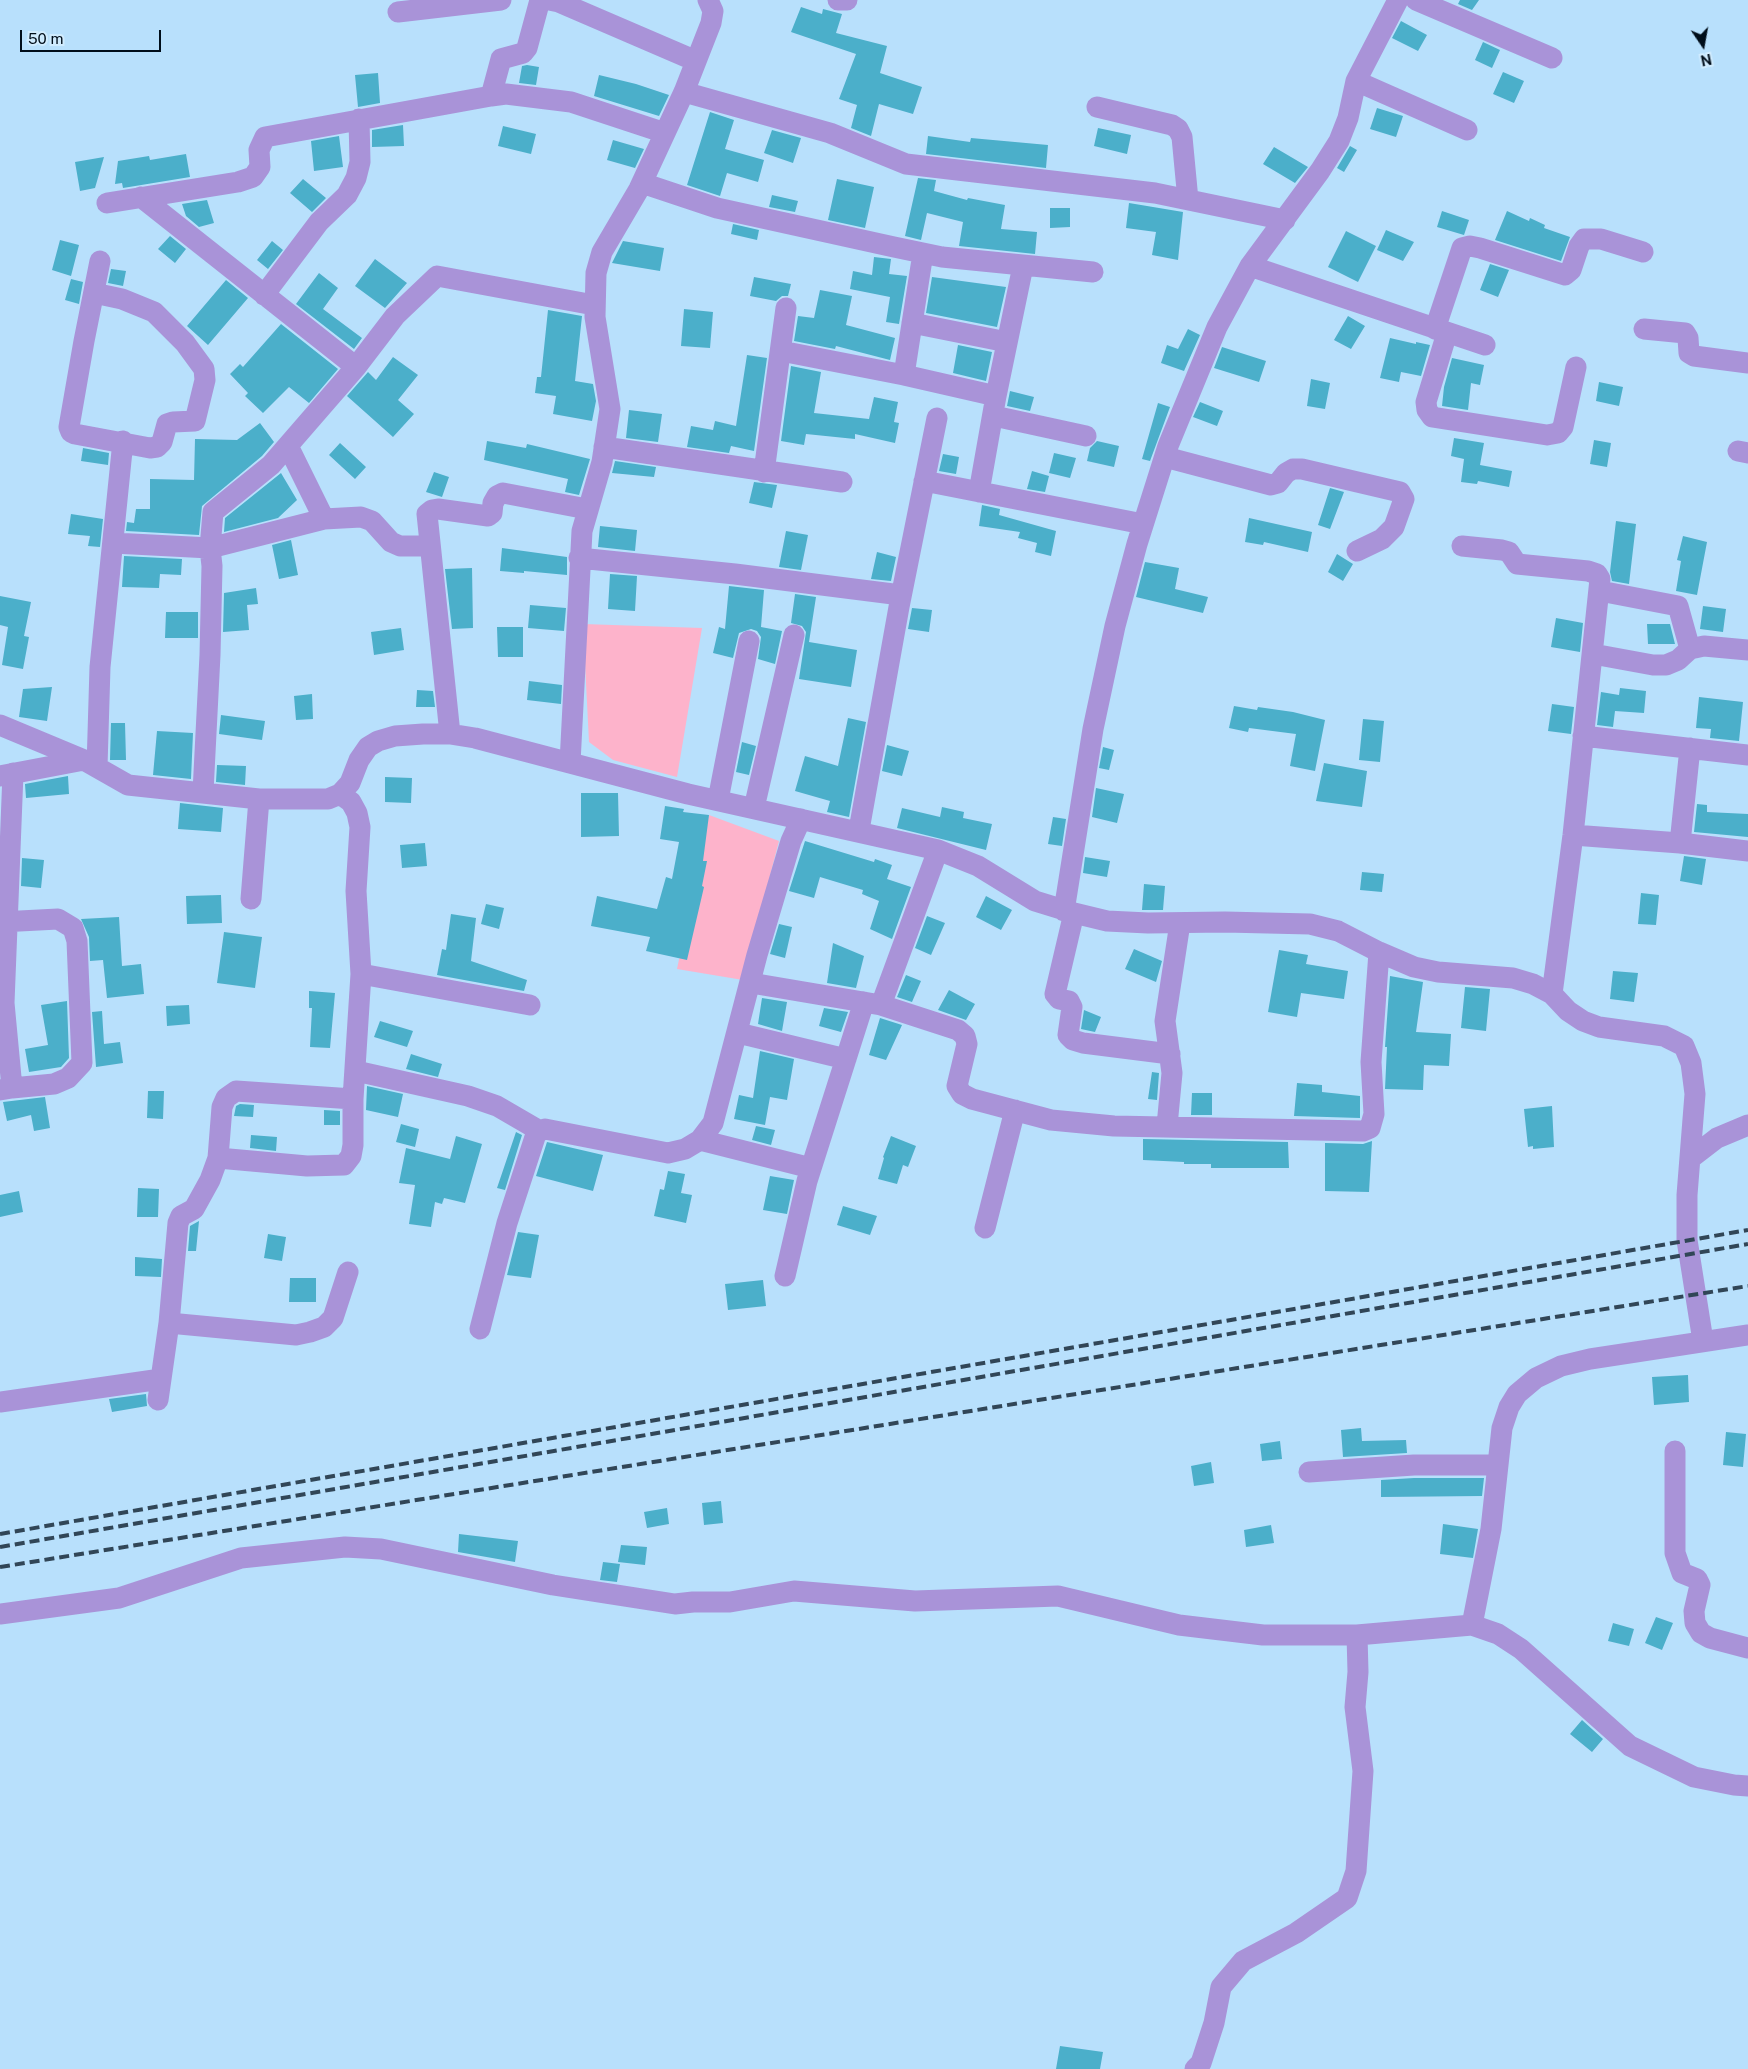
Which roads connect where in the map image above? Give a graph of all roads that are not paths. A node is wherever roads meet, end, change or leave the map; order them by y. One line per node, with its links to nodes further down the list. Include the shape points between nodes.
1 (501, 0): 9 (street)
2 (540, 0): 14 (street, via 528,48 523,53 501,59)
3 (549, 0): 11 (street)
4 (838, 0): 5 (street)
5 (847, 0)
6 (1398, 0): 12 (street)
7 (1416, 0): 10 (street)
8 (713, 4): 11 (street, via 711,23)
9 (398, 12)
10 (1552, 58)
11 (696, 61): 13 (street)
12 (1356, 81): 17 (street); 23 (street, via 1339,141)
13 (684, 92): 18 (street); 21 (street, via 830,133 906,164 1155,193)
14 (491, 96): 16 (street); 18 (street, via 506,94 571,102)
15 (1096, 107): 21 (street, via 1178,129 1182,138)
16 (359, 119): 20 (street, via 265,138 259,150 260,167 253,177); 31 (street, via 360,162 347,195 319,222)
17 (1467, 130)
18 (665, 133): 19 (street)
19 (637, 193): 25 (street); 32 (street, via 602,252 596,273)
20 (141, 197): 22 (street); 31 (street)
21 (1188, 200): 23 (street)
22 (107, 203)
23 (1285, 220): 28 (street)
24 (1643, 252): 36 (street, via 1601,238 1584,239 1572,270 1565,275 1480,248 1462,248)
25 (923, 253): 27 (street); 34 (street)
26 (100, 261): 30 (street)
27 (1023, 266): 29 (street); 37 (street)
28 (1250, 266): 36 (street); 50 (street, via 1217,327)
29 (1093, 272)
30 (94, 294): 47 (street, via 69,427 75,434); 47 (street, via 122,299 154,312 185,343 204,370 205,380 195,421 167,424 162,442 157,447)
31 (264, 295): 41 (street)
32 (594, 305): 41 (street, via 437,276 395,316); 49 (street, via 609,394 609,427)
33 (786, 308): 39 (street)
34 (912, 323): 37 (street); 43 (street)
35 (1644, 329): 40 (street, via 1685,333 1689,353 1694,356)
36 (1441, 331): 38 (street); 42 (street, via 1426,402 1432,417 1547,435 1558,433 1563,427)
37 (1007, 342): 44 (street)
38 (1484, 346)
39 (781, 351): 43 (street); 51 (street)
40 (1748, 363)
41 (356, 367): 48 (street)
42 (1576, 367)
43 (904, 375): 44 (street)
44 (995, 406): 46 (street); 54 (street)
45 (937, 418): 52 (street)
46 (1086, 436)
47 (123, 441): 58 (street)
48 (288, 446): 56 (street); 61 (street, via 271,465 213,512)
49 (604, 447): 51 (street); 55 (street)
50 (1165, 457): 57 (street); 62 (street, via 1271,485 1278,483 1292,469 1302,468 1400,492 1404,499 1394,527 1382,539)
51 (764, 472): 53 (street)
52 (924, 481): 54 (street); 65 (street)
53 (842, 482)
54 (979, 492): 57 (street)
55 (588, 509): 59 (street, via 503,492 497,496 488,516 432,510 427,514); 63 (street)
56 (324, 519): 59 (street, via 361,517 372,521 391,542 400,546); 61 (street)
57 (1143, 524): 91 (street, via 1102,683)
58 (113, 543): 61 (street); 77 (street)
59 (430, 546): 72 (street)
60 (1462, 546): 64 (street, via 1509,552 1517,564 1597,574)
61 (210, 548): 79 (street, via 210,655)
62 (1357, 552)
63 (579, 558): 65 (street); 76 (street)
64 (1600, 592): 68 (street, via 1678,606); 70 (street)
65 (901, 596): 85 (street)
66 (794, 635): 83 (street)
67 (749, 641): 82 (street)
68 (1690, 649): 69 (street, via 1710,646); 70 (street, via 1672,662 1653,666)
69 (1748, 650)
70 (1593, 654): 73 (street)
71 (0, 725): 77 (street)
72 (450, 734): 76 (street); 80 (street, via 396,736 378,741 368,747 350,783)
73 (1583, 736): 74 (street); 86 (street)
74 (1690, 748): 75 (street); 87 (street)
75 (1748, 756)
76 (570, 763): 82 (street)
77 (90, 764): 78 (street); 79 (street, via 128,785)
78 (6, 775): 92 (street)
79 (203, 792): 81 (street)
80 (340, 794): 81 (street, via 328,799); 95 (street, via 352,802 360,827 356,890)
81 (259, 799): 90 (street)
82 (718, 800): 83 (street)
83 (754, 808): 84 (street)
84 (801, 819): 85 (street); 96 (street, via 791,841)
85 (859, 830): 88 (street)
86 (1574, 836): 87 (street); 97 (street)
87 (1680, 842): 89 (street)
88 (938, 850): 91 (street, via 978,866 1035,901); 98 (street)
89 (1748, 852)
90 (251, 899)
91 (1069, 912): 93 (street, via 1107,920); 101 (street, via 1055,987 1059,999 1068,1001 1072,1007 1068,1036 1083,1043)
92 (4, 921): 104 (street); 104 (street, via 58,919 73,928 77,941 83,1056 82,1063 68,1078 54,1084)
93 (1180, 923): 94 (street, via 1310,924 1338,931); 101 (street, via 1165,1021)
94 (1379, 952): 97 (street, via 1414,967 1438,972 1513,978); 108 (street, via 1371,1062 1374,1114 1370,1128 1363,1131)
95 (361, 974): 99 (street); 103 (street)
96 (751, 983): 98 (street); 100 (street)
97 (1552, 994): 112 (street, via 1568,1011 1599,1028 1664,1036 1684,1046 1691,1063 1694,1094)
98 (872, 1003): 102 (street); 106 (street, via 958,1030 965,1036 965,1057 957,1086 962,1094)
99 (530, 1005)
100 (738, 1033): 102 (street); 110 (street, via 713,1123)
101 (1170, 1054): 108 (street, via 1172,1073)
102 (846, 1059): 113 (street)
103 (356, 1071): 105 (street); 109 (street, via 468,1096 497,1106)
104 (6, 1089)
105 (353, 1099): 111 (street, via 236,1091 226,1098 222,1107); 111 (street, via 353,1145 351,1156 344,1165 307,1166)
106 (1015, 1110): 108 (street, via 1051,1120 1094,1125); 114 (street)
107 (1748, 1125): 112 (street, via 1717,1138)
108 (1167, 1126)
109 (540, 1130): 110 (street, via 545,1128 668,1153 685,1149); 118 (street, via 507,1223)
110 (700, 1140): 113 (street)
111 (218, 1158): 117 (street, via 194,1209 181,1216 178,1223)
112 (1691, 1158): 120 (street, via 1686,1195 1687,1240)
113 (811, 1168): 116 (street)
114 (985, 1228)
115 (348, 1272): 117 (street, via 333,1318 324,1327 310,1332 296,1335)
116 (785, 1276)
117 (169, 1323): 121 (street, via 160,1390)
118 (480, 1329)
119 (1748, 1335): 120 (street)
120 (1703, 1342): 123 (street, via 1590,1359 1561,1366 1536,1378 1517,1394 1509,1407 1502,1428)
121 (0, 1402)
122 (1675, 1451): 128 (street, via 1675,1553 1682,1573 1697,1578 1700,1585 1694,1611 1695,1623 1701,1634)
123 (1498, 1465): 124 (street); 126 (street, via 1491,1529)
124 (1309, 1472)
125 (0, 1614): 127 (street, via 119,1598 240,1558 345,1547 381,1549 553,1585 675,1604 730,1602 794,1591 915,1601 1058,1596 1179,1625 1310,1636)
126 (1474, 1616): 127 (street); 129 (street, via 1521,1649 1630,1746 1694,1777)
127 (1357, 1635): 130 (street, via 1355,1707 1363,1771 1356,1871 1347,1898 1296,1934 1242,1961 1221,1987 1214,2023 1201,2063)
128 (1748, 1648)
129 (1748, 1786)
130 (1195, 2069)

